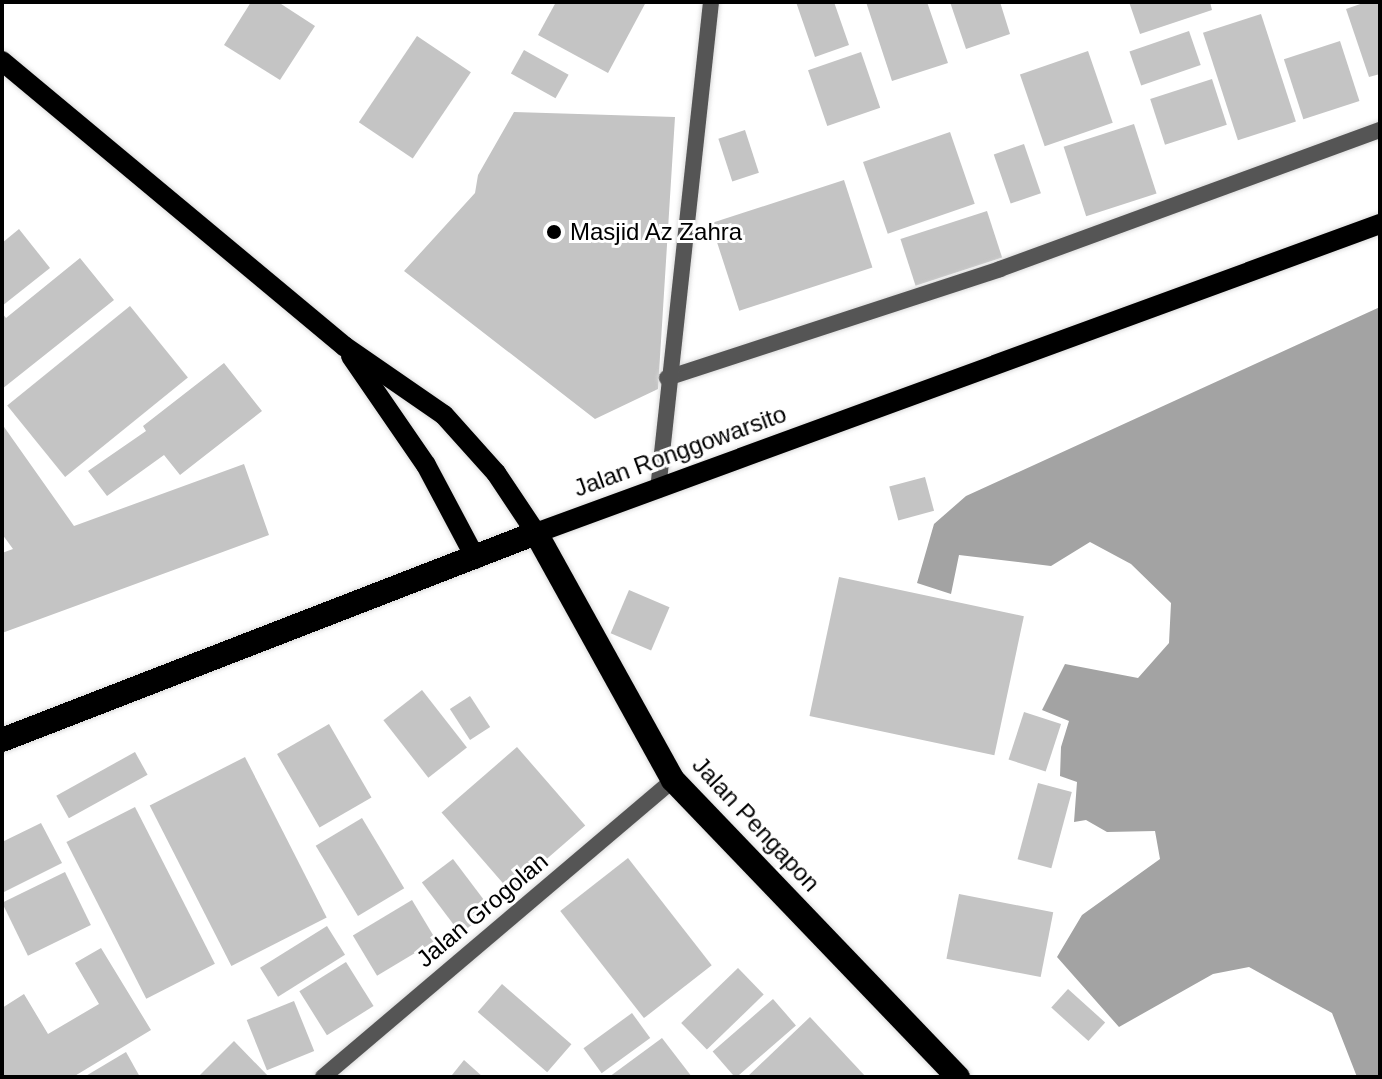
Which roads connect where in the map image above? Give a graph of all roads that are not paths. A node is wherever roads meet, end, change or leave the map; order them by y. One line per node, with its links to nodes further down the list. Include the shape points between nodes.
1 (711, 2): 6 (street)
2 (2, 61): 5 (main road)
3 (1380, 130): 6 (street, via 1000,269)
4 (1380, 224): 7 (main road, Jalan Ronggowarsito)
5 (344, 346): 8 (main road, via 444,415 496,473); 9 (main road, via 426,465)
6 (667, 378): 7 (street)
7 (658, 490): 8 (main road, Jalan Ronggowarsito)
8 (536, 533): 9 (highway, Jalan Ronggowarsito); 11 (highway, Jalan Pengapon)
9 (476, 559): 10 (highway, Jalan Ronggowarsito)
10 (2, 740)
11 (673, 780): 12 (highway, Jalan Pengapon); 13 (street, Jalan Grogolan)
12 (954, 1076)
13 (323, 1077)

